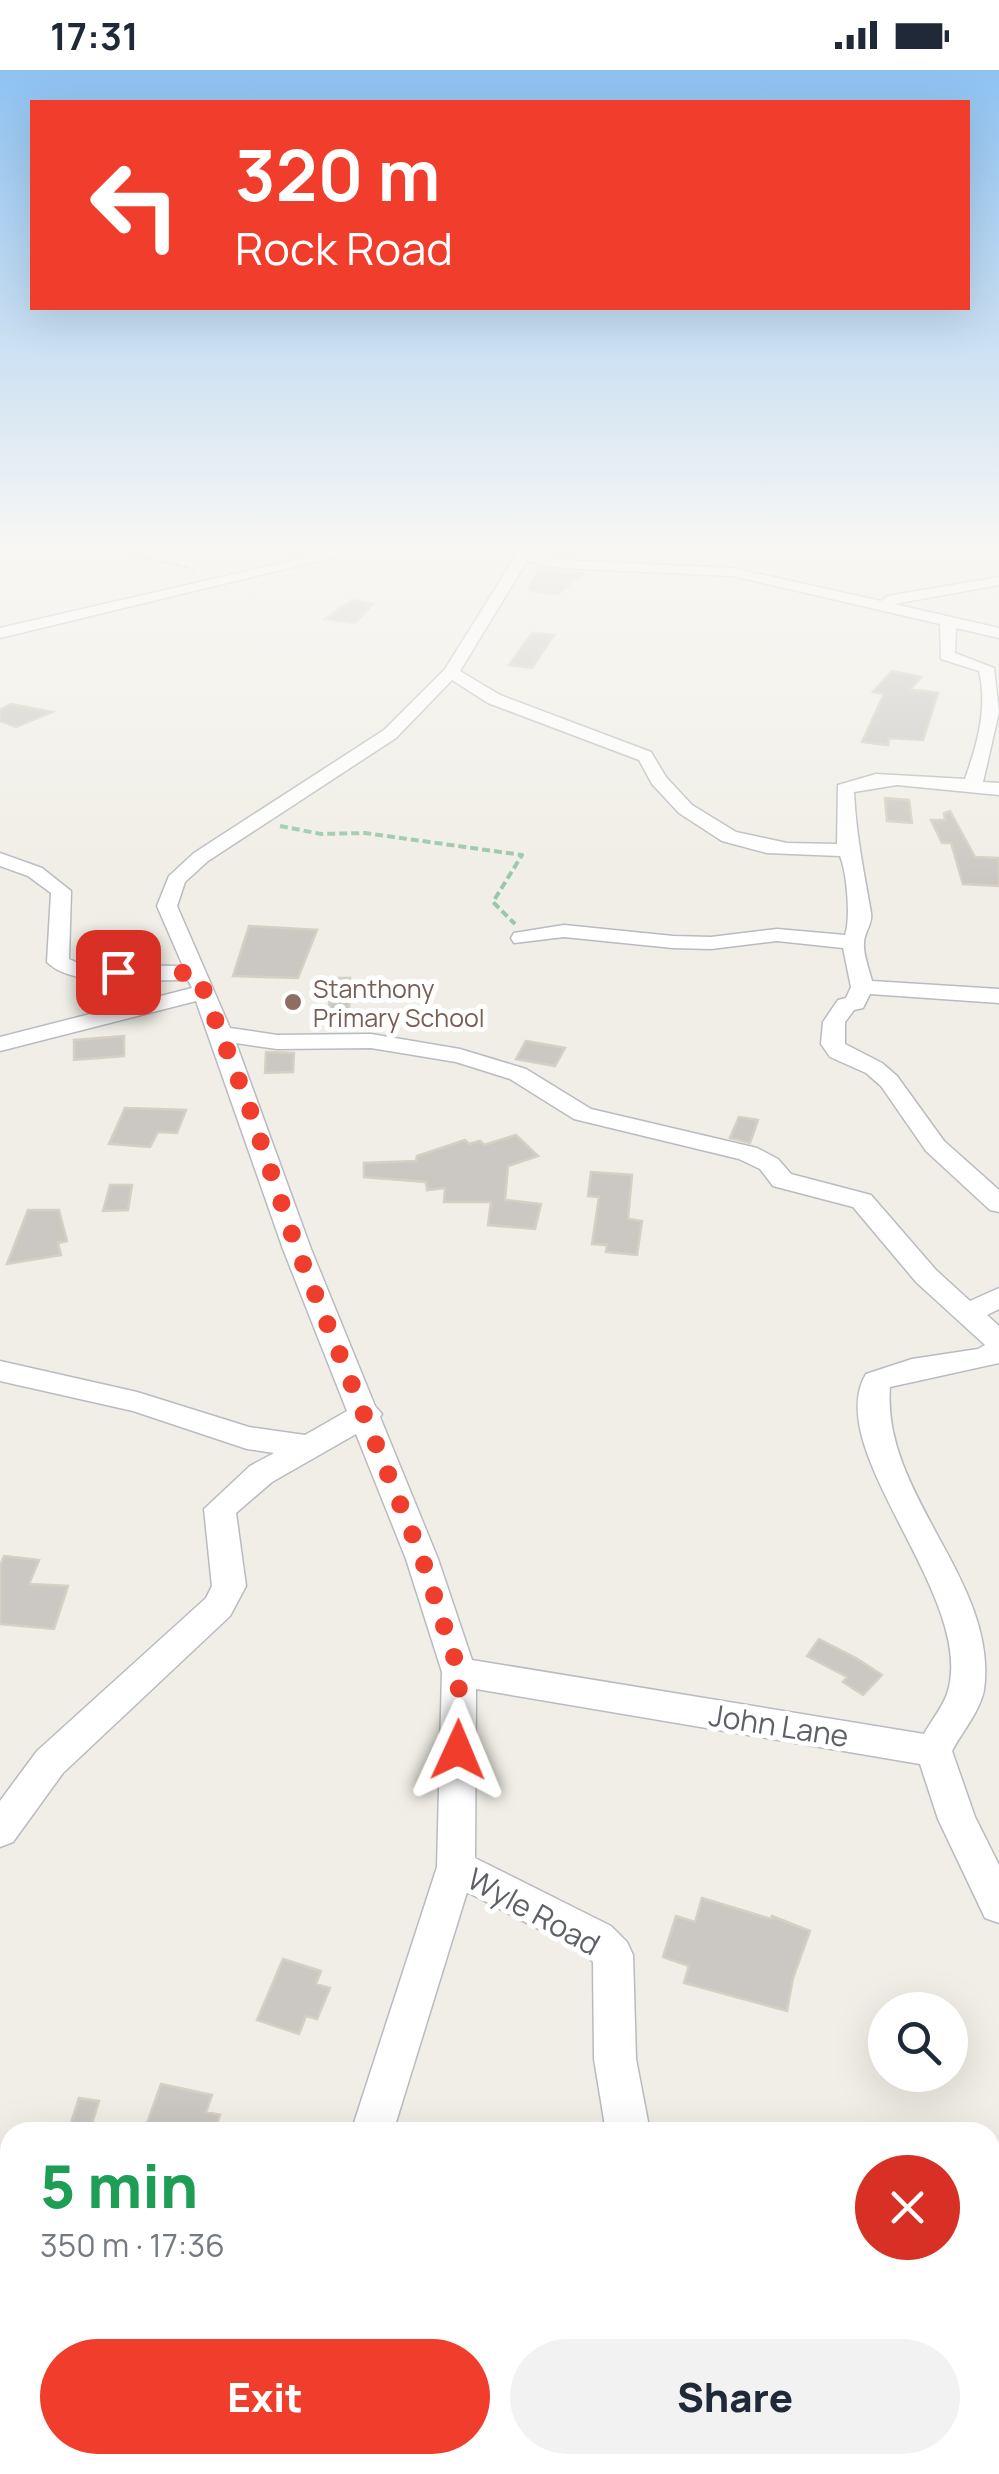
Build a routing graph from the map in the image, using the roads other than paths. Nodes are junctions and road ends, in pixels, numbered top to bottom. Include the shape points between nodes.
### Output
1 (461, 656) edge
2 (948, 656) edge
3 (451, 672) junction
4 (972, 786) junction
5 (999, 789) edge
6 (847, 850) junction
7 (0, 859) edge
8 (522, 938) road end
9 (853, 942) junction
10 (201, 982) junction
11 (862, 987) junction
12 (999, 996) edge
13 (220, 1034) junction
14 (0, 1044) edge
15 (999, 1204) edge
16 (999, 1297) edge
17 (966, 1315) junction
18 (999, 1346) edge
19 (0, 1370) edge
20 (367, 1414) junction
21 (311, 1447) junction
22 (459, 1672) junction
23 (934, 1750) junction
24 (0, 1830) edge
25 (456, 1868) junction
26 (999, 1905) edge
27 (375, 2122) edge
28 (626, 2122) edge

1 - 3 street
2 - 4 street via 986,668 992,679 990,733
3 - 6 street via 494,699 645,756 693,817 716,830 775,850
3 - 10 street via 390,734 176,880 168,895 170,916
4 - 5 street
4 - 6 street via 858,781 845,789
6 - 9 street via 862,917
7 - 10 street via 35,872 61,892 58,962 78,972
8 - 9 street via 564,930 673,942 778,935
9 - 11 street
10 - 13 street
10 - 14 street via 84,1027
11 - 12 street
11 - 15 street via 855,1003 836,1017 838,1052 890,1081 935,1146
13 - 17 street via 276,1042 371,1040 460,1056 518,1074 583,1114 748,1153 782,1180 862,1201
13 - 20 street via 297,1249
16 - 17 street
17 - 18 street
18 - 23 street via 986,1358 912,1369 876,1382 870,1398 886,1460 951,1596 967,1660 966,1693
19 - 21 street via 137,1402 247,1438
20 - 21 street
20 - 22 street
21 - 24 street via 261,1474 220,1509 229,1586 218,1607 50,1762
22 - 23 street, John Lane
22 - 25 street
23 - 26 street via 957,1818
25 - 27 street
25 - 28 street, Wyle Road via 597,1939 613,1955 615,2059

